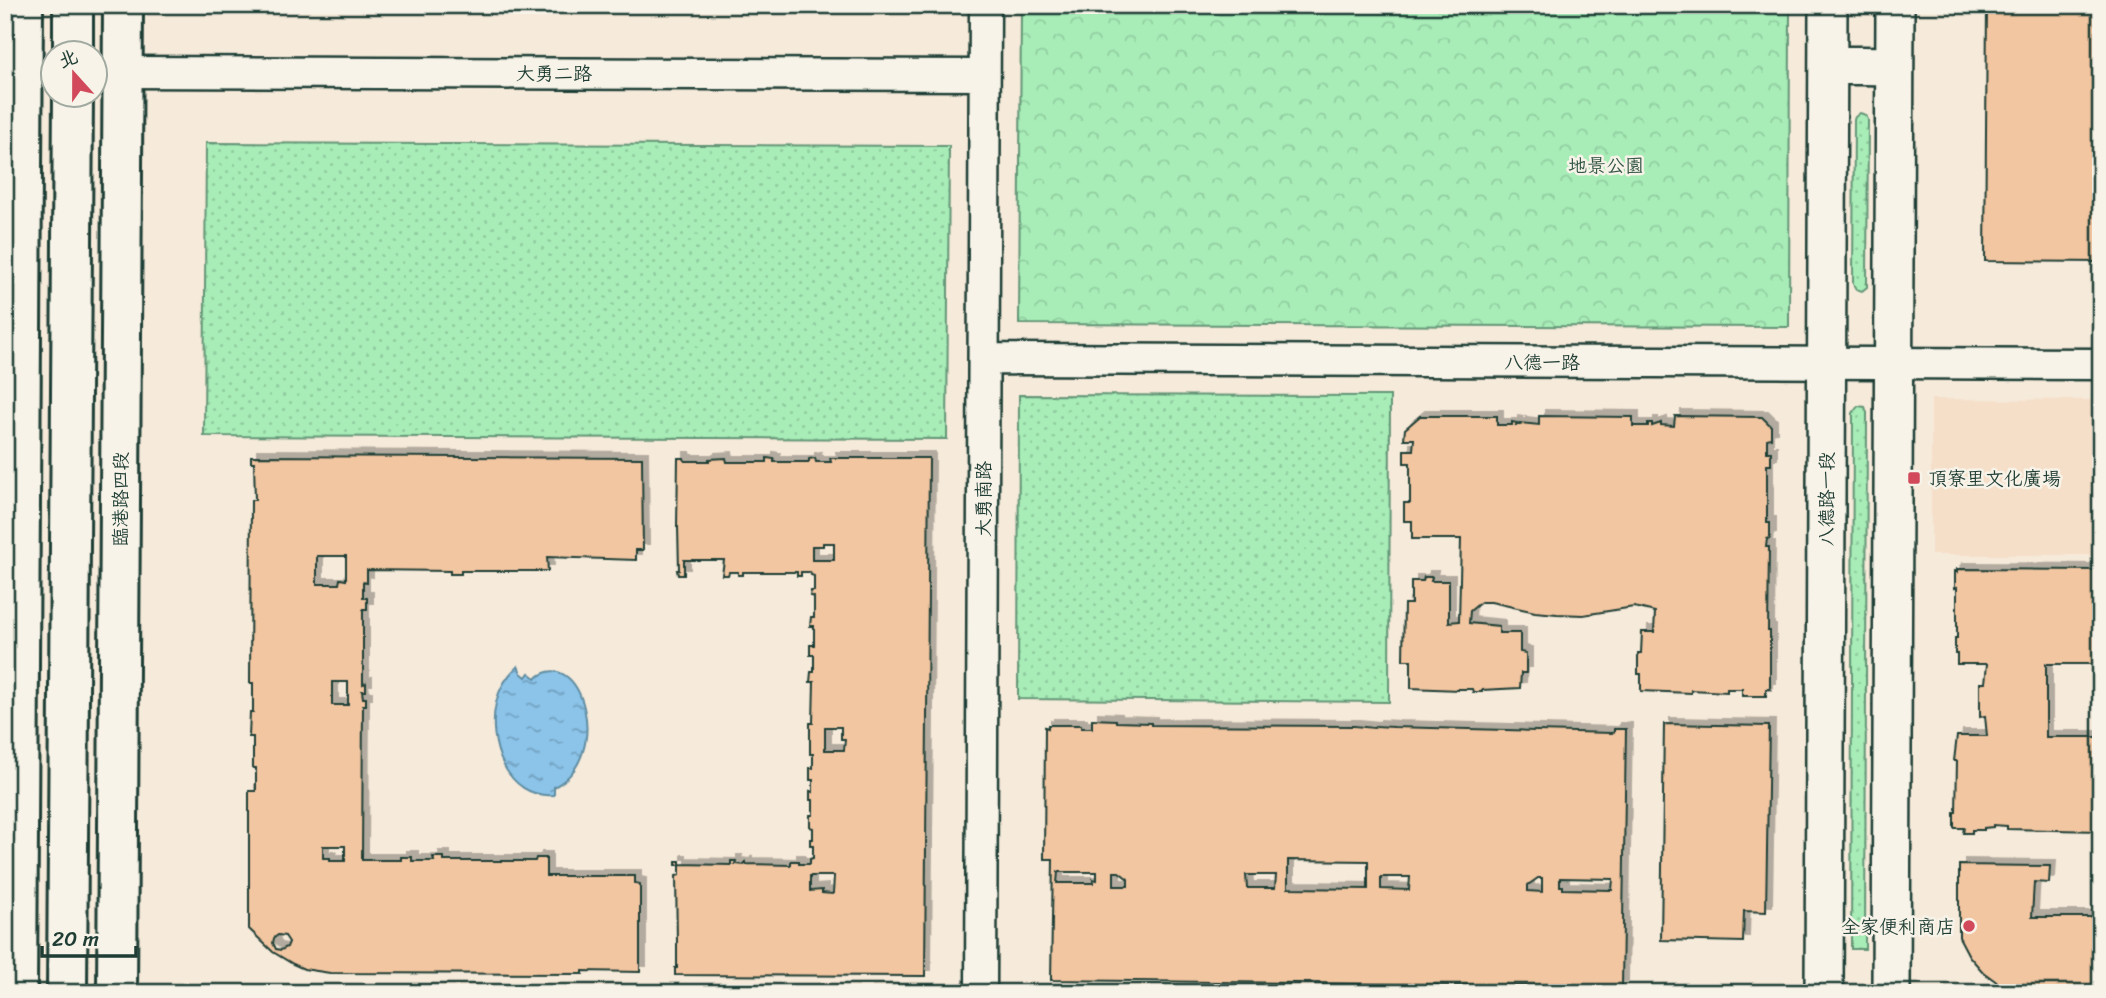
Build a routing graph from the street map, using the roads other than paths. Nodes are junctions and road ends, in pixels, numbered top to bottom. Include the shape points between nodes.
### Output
1 (23, 5) edge
2 (73, 5) edge
3 (123, 5) edge
4 (985, 5) edge
5 (1828, 5) edge
6 (1895, 5) edge
7 (73, 38) edge
8 (1828, 65) junction
9 (1894, 66) junction
10 (123, 72) junction
11 (985, 75) junction
12 (73, 108) edge
13 (984, 359) junction
14 (1827, 363) junction
15 (1893, 363) junction
16 (2101, 364) edge
17 (17, 993) edge
18 (67, 993) edge
19 (117, 993) edge
20 (981, 993) edge
21 (1824, 993) edge
22 (1891, 993) edge

1 - 17 main road
2 - 7 main road
3 - 10 main road, 臨港路四段
4 - 11 street, 大勇南路
5 - 8 street, 八德路一段
6 - 9 street
8 - 9 street
8 - 14 street, 八德路一段
9 - 15 street
10 - 11 street, 大勇二路
10 - 19 main road, 臨港路四段
11 - 13 street, 大勇南路
12 - 18 main road
13 - 14 street, 八德一路
13 - 20 street, 大勇南路
14 - 15 street, 八德一路
14 - 21 street, 八德路一段
15 - 16 street, 八德一路
15 - 22 street

